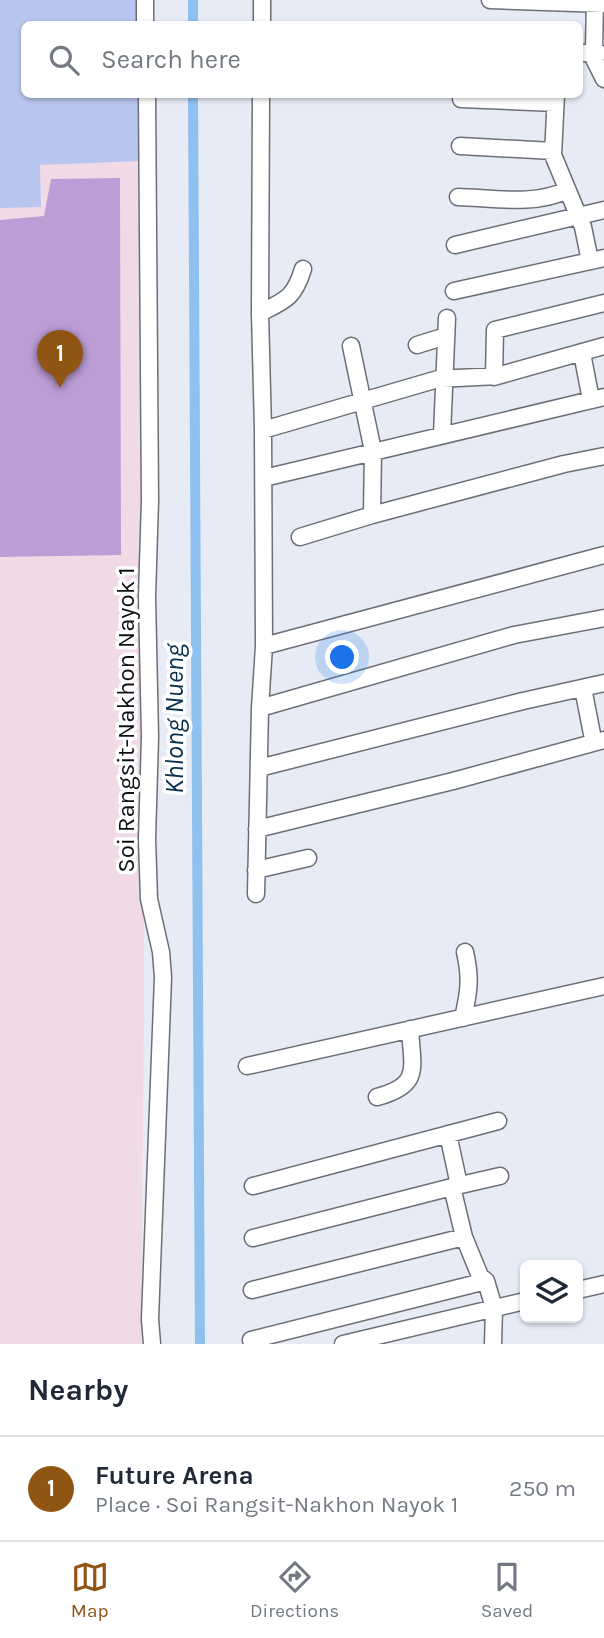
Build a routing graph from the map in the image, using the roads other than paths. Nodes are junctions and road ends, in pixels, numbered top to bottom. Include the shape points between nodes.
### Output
1 (145, 0) edge
2 (262, 0) edge
3 (490, 0) edge
4 (598, 3) edge
5 (145, 21) edge
6 (262, 21) edge
7 (592, 53) edge
8 (604, 79) edge
9 (147, 98) edge
10 (261, 98) edge
11 (461, 99) dead end
12 (556, 99) edge
13 (460, 146) dead end
14 (553, 151) junction
15 (568, 190) junction
16 (458, 197) dead end
17 (604, 210) edge
18 (579, 216) junction
19 (455, 245) dead end
20 (597, 259) edge
21 (303, 269) dead end
22 (454, 291) dead end
23 (604, 303) edge
24 (260, 313) junction
25 (447, 318) dead end
26 (446, 336) junction
27 (416, 345) dead end
28 (351, 346) dead end
29 (604, 346) edge
30 (582, 353) junction
31 (494, 377) junction
32 (446, 378) junction
33 (598, 398) edge
34 (363, 400) junction
35 (263, 430) junction
36 (442, 435) junction
37 (373, 451) junction
38 (604, 456) edge
39 (264, 478) junction
40 (372, 515) junction
41 (300, 537) dead end
42 (604, 555) edge
43 (604, 618) edge
44 (264, 646) junction
45 (604, 683) edge
46 (583, 688) junction
47 (260, 708) junction
48 (598, 737) edge
49 (259, 768) junction
50 (257, 829) junction
51 (308, 859) dead end
52 (256, 870) junction
53 (256, 894) dead end
54 (465, 952) dead end
55 (604, 986) edge
56 (463, 1018) junction
57 (410, 1029) junction
58 (247, 1066) dead end
59 (377, 1097) dead end
60 (498, 1121) dead end
61 (448, 1134) junction
62 (500, 1176) dead end
63 (253, 1185) dead end
64 (456, 1186) junction
65 (464, 1237) junction
66 (253, 1238) dead end
67 (481, 1280) junction
68 (604, 1284) edge
69 (583, 1289) edge
70 (252, 1290) dead end
71 (520, 1302) edge
72 (491, 1309) junction
73 (251, 1340) dead end
74 (152, 1344) edge
75 (343, 1344) edge
76 (486, 1344) edge
77 (493, 1344) edge

1 - 5 street
2 - 6 street
3 - 4 street
4 - 7 street
7 - 8 street
9 - 74 street, Soi Rangsit-Nakhon Nayok 1 via 147,839 149,899 163,976
10 - 24 street
11 - 12 street
12 - 14 street
13 - 14 street
14 - 15 street
15 - 16 street via 540,199
15 - 18 street
17 - 18 street
18 - 19 street
18 - 20 street
20 - 22 street
21 - 24 street via 290,297
23 - 31 street via 495,330
24 - 35 street
25 - 26 street
26 - 27 street
26 - 32 street
28 - 34 street
29 - 30 street
30 - 31 street
30 - 33 street
31 - 32 street
32 - 34 street
32 - 36 street
33 - 36 street
34 - 35 street
34 - 37 street
35 - 39 street
36 - 37 street
37 - 39 street
37 - 40 street
38 - 40 street
39 - 44 street
40 - 41 street
42 - 44 street
43 - 47 street via 514,635
44 - 47 street
45 - 46 street
46 - 48 street
46 - 49 street
47 - 49 street
48 - 50 street via 453,780
49 - 50 street
50 - 52 street
51 - 52 street
52 - 53 street
54 - 56 street via 470,987
55 - 56 street
56 - 57 street
57 - 58 street
57 - 59 street via 409,1081 394,1093
60 - 61 street
61 - 63 street
61 - 64 street
62 - 64 street
64 - 65 street
64 - 66 street
65 - 67 street
65 - 70 street
67 - 72 street
67 - 73 street
68 - 69 street
71 - 72 street
72 - 75 street
72 - 76 street
72 - 77 street

